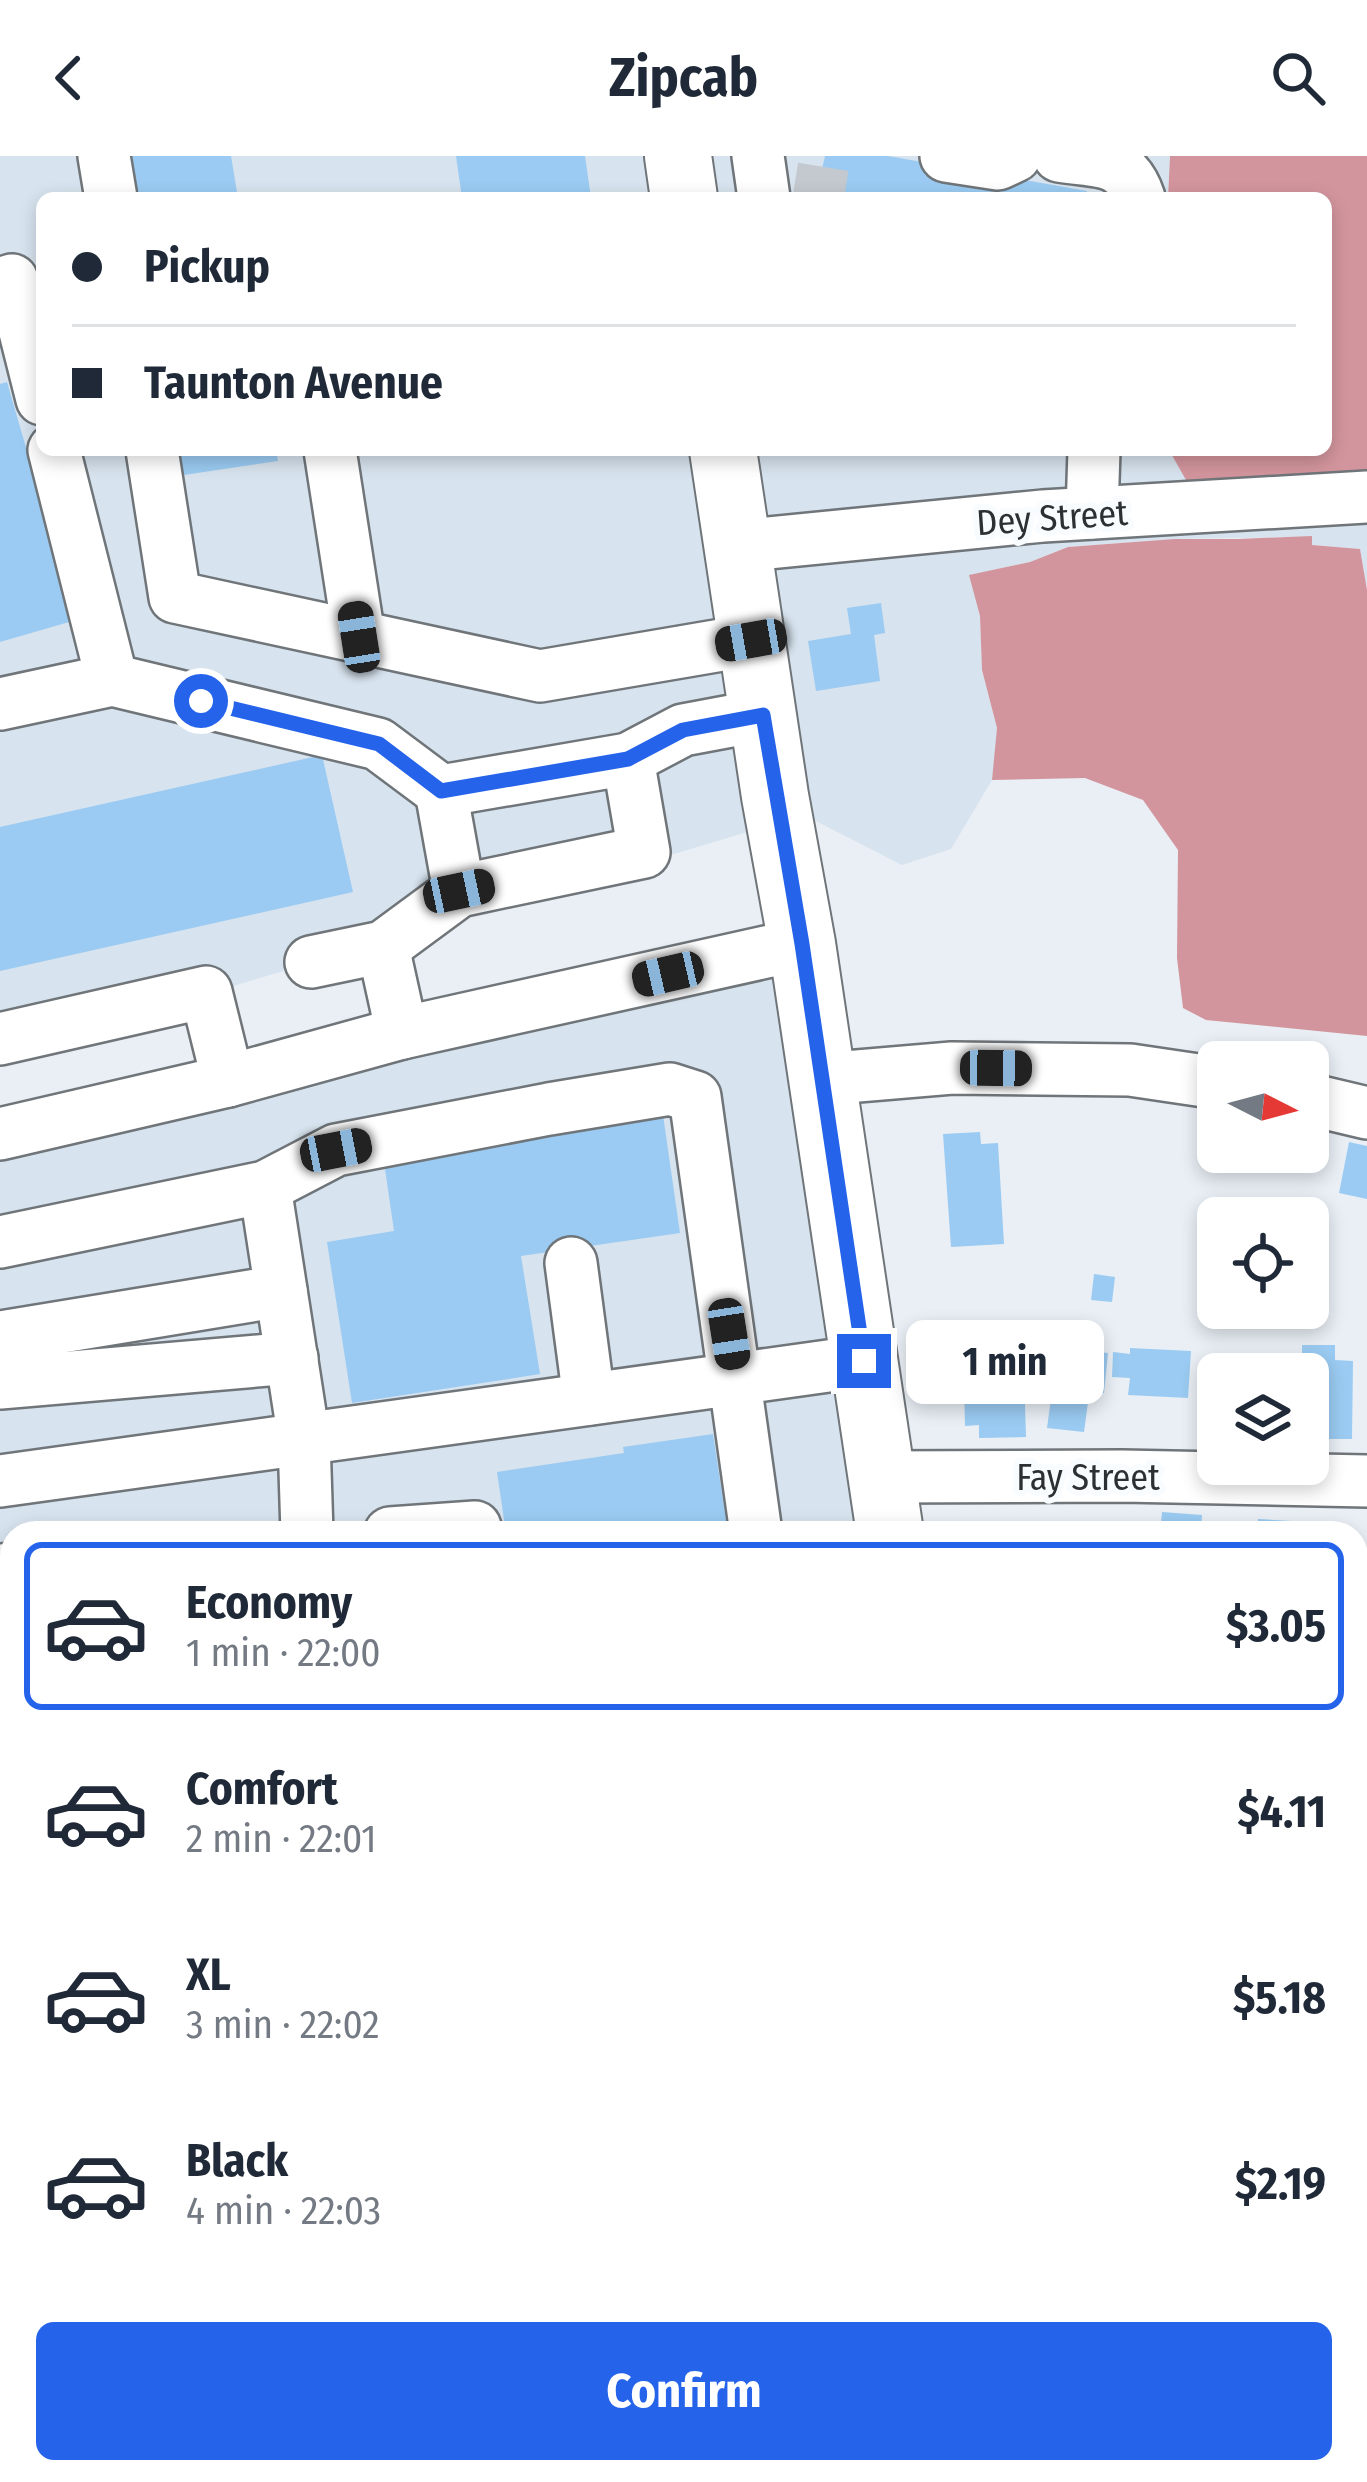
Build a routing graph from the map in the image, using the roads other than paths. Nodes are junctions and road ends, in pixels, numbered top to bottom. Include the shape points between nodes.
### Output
1 (104, 156) edge
2 (678, 156) edge
3 (946, 156) edge
4 (1015, 156) edge
5 (1059, 156) edge
6 (110, 192) edge
7 (683, 192) edge
8 (1137, 192) edge
9 (0, 284) edge
10 (36, 374) edge
11 (56, 456) edge
12 (153, 456) edge
13 (331, 456) edge
14 (724, 456) edge
15 (1094, 456) edge
16 (1367, 497) edge
17 (1092, 514) junction
18 (737, 546) junction
19 (359, 637) junction
20 (751, 640) junction
21 (112, 680) junction
22 (0, 704) edge
23 (763, 715) junction
24 (628, 759) junction
25 (441, 791) junction
26 (459, 891) junction
27 (802, 944) junction
28 (383, 947) junction
29 (311, 962) dead end
30 (402, 1033) junction
31 (0, 1039) edge
32 (822, 1079) junction
33 (1197, 1079) edge
34 (228, 1081) junction
35 (1329, 1104) edge
36 (1367, 1113) edge
37 (2, 1122) edge
38 (265, 1187) junction
39 (0, 1242) edge
40 (571, 1263) dead end
41 (281, 1291) junction
42 (0, 1337) edge
43 (292, 1358) junction
44 (864, 1361) junction
45 (736, 1379) junction
46 (0, 1383) edge
47 (589, 1399) junction
48 (304, 1439) junction
49 (0, 1481) edge
50 (1367, 1481) edge
51 (886, 1505) edge
52 (307, 1521) edge
53 (754, 1521) edge

1 - 6 street
2 - 7 highway
3 - 4 street via 998,164
5 - 8 street via 1118,165
9 - 10 street via 13,280
11 - 21 street
12 - 19 street via 175,597
13 - 19 street
14 - 18 highway
15 - 17 street
16 - 17 street, Dey Street
17 - 18 street, Dey Street
18 - 20 highway
19 - 20 street via 540,676
20 - 23 highway
21 - 22 street
21 - 25 street via 379,744
23 - 24 street via 683,730
23 - 27 highway
24 - 25 street
24 - 26 street via 644,852
25 - 26 street
26 - 28 street
27 - 30 street
27 - 32 highway
28 - 29 street
28 - 30 street
30 - 34 street
31 - 34 street via 206,992
32 - 33 street via 952,1067
32 - 44 highway
34 - 37 street
35 - 36 street
38 - 39 street
38 - 41 street
38 - 45 street via 336,1150 670,1089 695,1097
40 - 47 street
41 - 42 street
41 - 43 street
43 - 46 street
43 - 48 street
44 - 45 street
44 - 51 highway
45 - 47 street
45 - 53 street
47 - 48 street
48 - 49 street
48 - 52 street
50 - 51 street, Fay Street via 1122,1476

